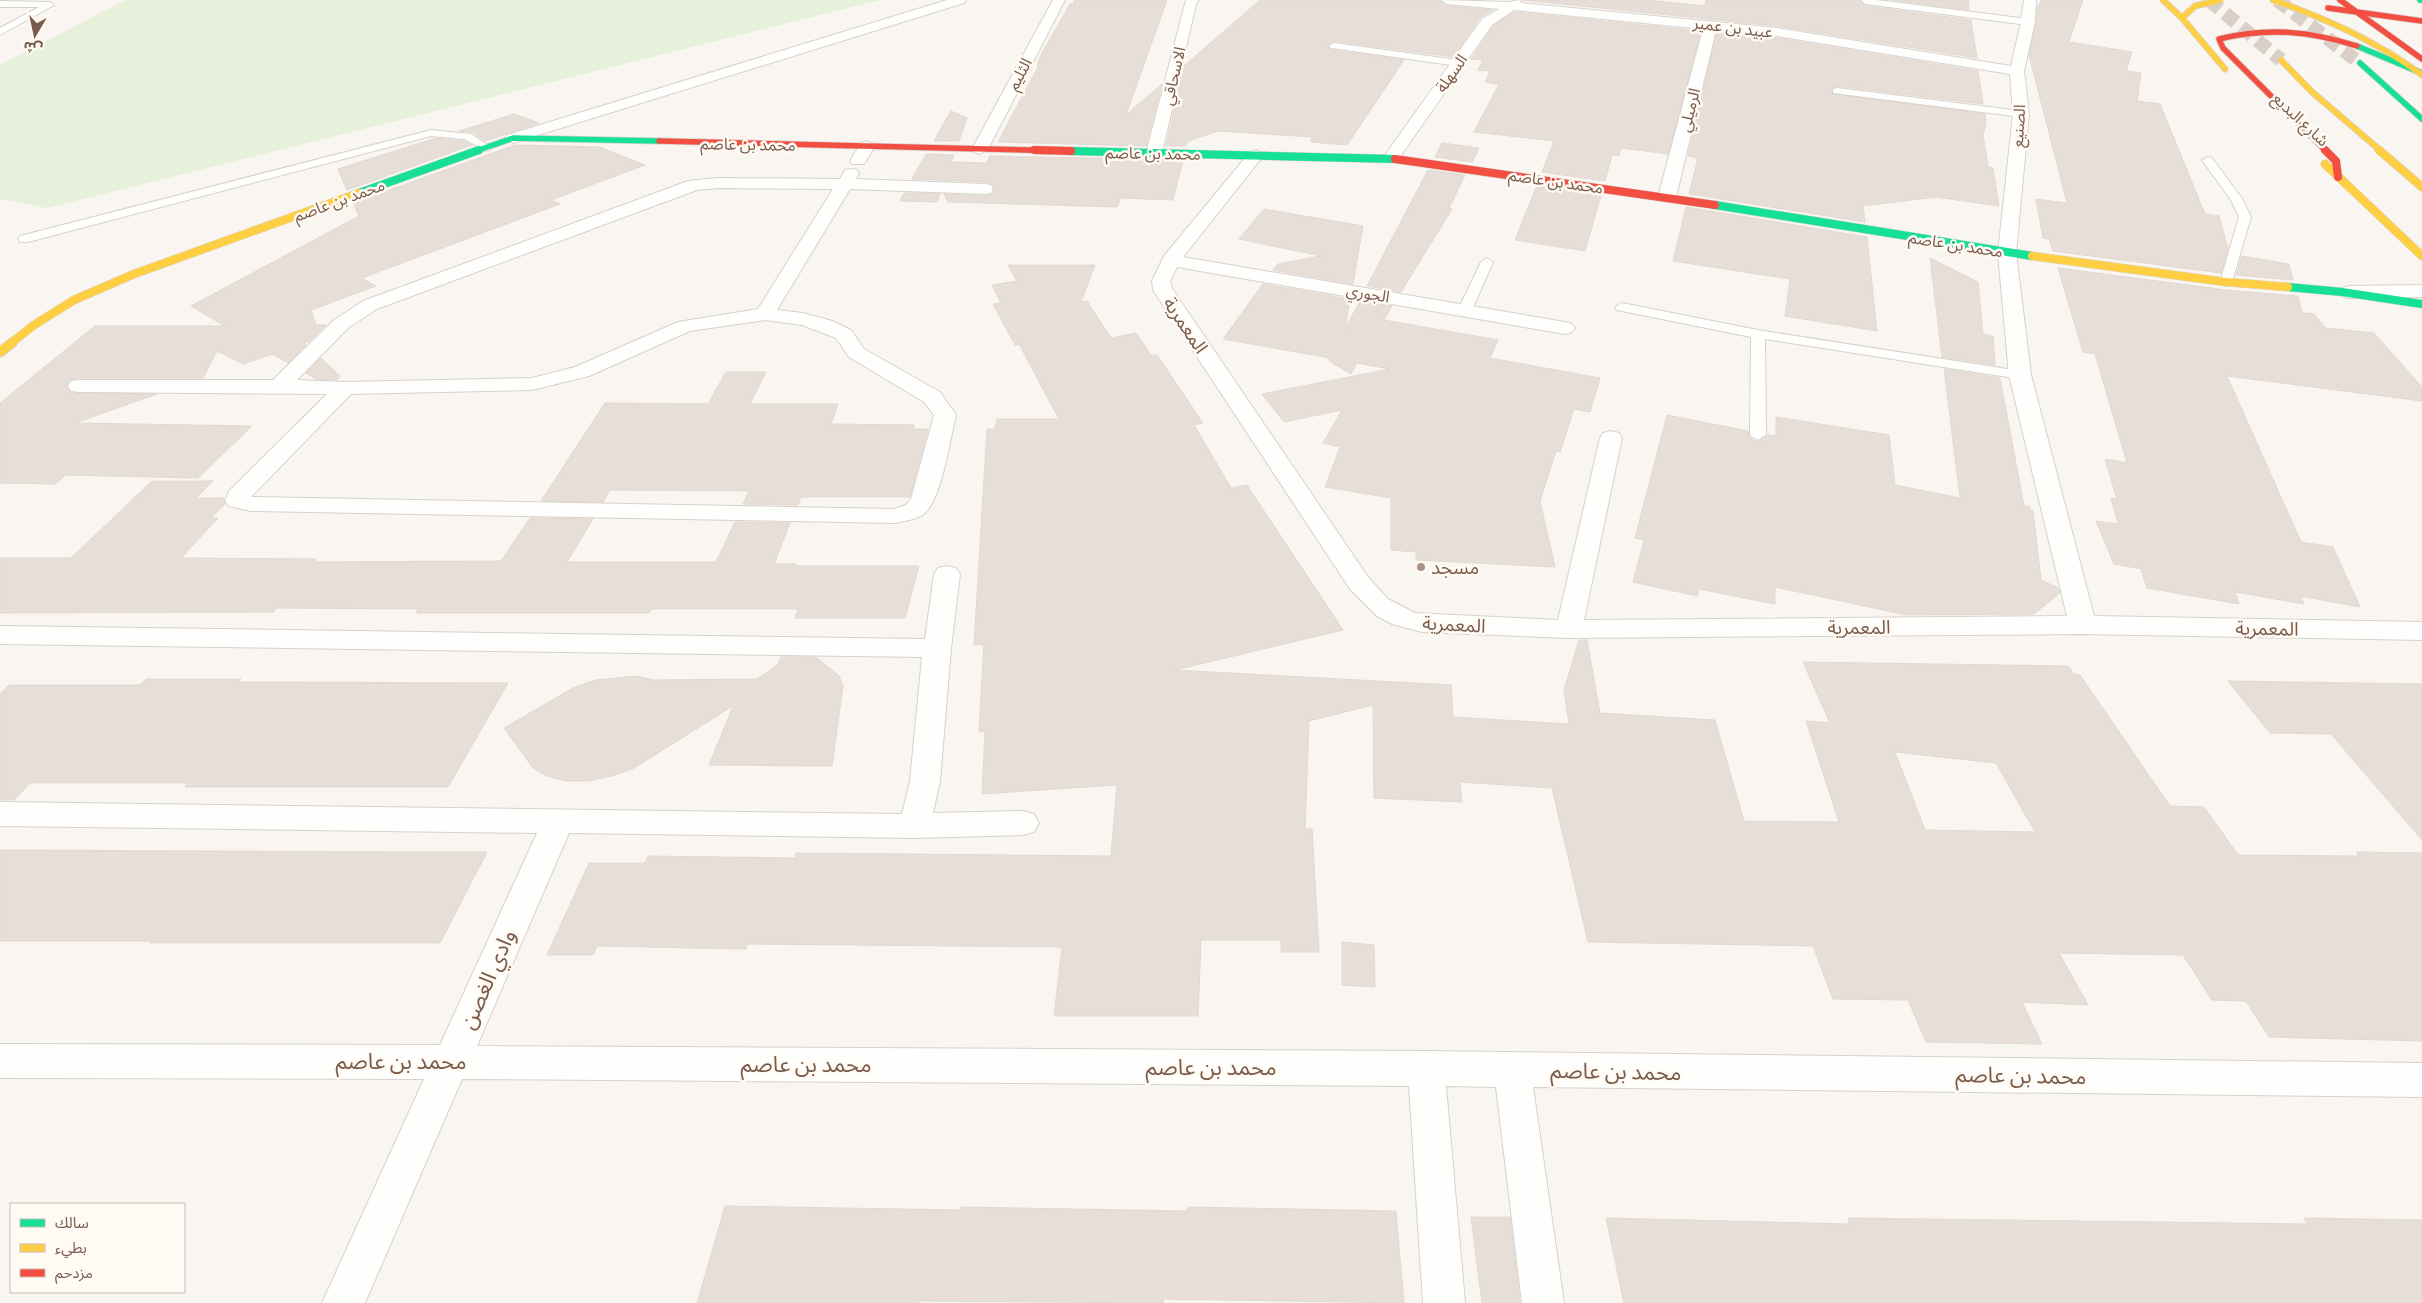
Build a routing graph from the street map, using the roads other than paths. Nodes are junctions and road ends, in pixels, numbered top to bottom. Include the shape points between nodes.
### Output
1 (960, 0) edge
2 (1059, 0) edge
3 (1193, 0) edge
4 (1447, 0) edge
5 (1522, 0) edge
6 (2030, 0) edge
7 (2220, 0) edge
8 (2273, 0) edge
9 (2297, 0) edge
10 (2303, 0) edge
11 (1865, 1) edge
12 (2315, 1) edge
13 (2341, 1) edge
14 (2158, 3) edge
15 (0, 4) edge
16 (2420, 4) edge
17 (1674, 6) dead end
18 (1508, 7) junction
19 (2359, 12) junction
20 (2182, 18) junction
21 (1667, 20) junction
22 (2422, 21) edge
23 (2028, 22) junction
24 (1710, 24) junction
25 (0, 32) edge
26 (2194, 33) junction
27 (1334, 46) dead end
28 (2421, 55) edge
29 (2281, 60) tunnel mouth
30 (2360, 63) tunnel mouth
31 (1458, 64) junction
32 (2018, 71) junction
33 (2420, 74) edge
34 (2232, 75) dead end
35 (1837, 91) dead end
36 (2021, 114) junction
37 (2274, 116) dead end
38 (2422, 119) edge
39 (514, 138) junction
40 (867, 146) junction
41 (487, 148) junction
42 (980, 149) junction
43 (1154, 153) junction
44 (1256, 155) junction
45 (1391, 158) junction
46 (2208, 160) dead end
47 (851, 173) junction
48 (2338, 177) junction
49 (2422, 187) edge
50 (985, 190) dead end
51 (1667, 197) junction
52 (24, 239) dead end
53 (2007, 253) junction
54 (2422, 256) edge
55 (1171, 260) junction
56 (1487, 262) dead end
57 (2226, 282) junction
58 (2422, 291) edge
59 (2342, 292) junction
60 (2422, 304) edge
61 (1622, 307) dead end
62 (1465, 310) junction
63 (765, 314) junction
64 (1565, 328) dead end
65 (1758, 334) junction
66 (0, 352) edge
67 (2020, 375) junction
68 (79, 386) dead end
69 (279, 386) junction
70 (345, 388) junction
71 (1758, 435) dead end
72 (1611, 438) dead end
73 (947, 574) dead end
74 (2083, 625) junction
75 (1568, 629) junction
76 (2422, 630) edge
77 (0, 635) edge
78 (937, 648) junction
79 (0, 814) edge
80 (559, 820) junction
81 (1023, 823) dead end
82 (915, 826) junction
83 (0, 1061) edge
84 (451, 1061) junction
85 (1426, 1068) junction
86 (1512, 1069) junction
87 (2422, 1080) edge
88 (343, 1303) edge
89 (1444, 1303) edge
90 (1543, 1303) edge

1 - 39 street
2 - 42 street, الثليم
3 - 43 street, الاسحاقي
4 - 18 street, عبيد بن عمير
5 - 18 street, السهلة
6 - 23 street, الصنيع
7 - 20 main road via 2195,6
8 - 19 main road
8 - 33 main road via 2361,33 2393,52
9 - 19 main road
10 - 12 main road
11 - 23 lane
12 - 13 main road
13 - 16 main road
13 - 19 main road
14 - 20 main road
14 - 26 main road
15 - 25 lane via 50,5
17 - 21 street
18 - 21 street, عبيد بن عمير
18 - 31 street, السهلة via 1487,22
19 - 22 main road
19 - 28 main road
20 - 26 main road
21 - 24 street, عبيد بن عمير
23 - 32 street, الصنيع
24 - 32 street, عبيد بن عمير
24 - 51 street, الرميلي
26 - 34 main road
27 - 31 lane
29 - 49 main road, شارع البديع
30 - 38 main road
31 - 45 street, السهلة
32 - 36 street, الصنيع
33 - 48 main road via 2375,52 2311,35 2262,31 2231,34 2219,39 2223,48 2336,161
35 - 36 lane
36 - 53 street, الصنيع
37 - 48 main road, شارع البديع
39 - 40 main road, محمد بن عاصم
39 - 41 main road, محمد بن عاصم
40 - 42 main road, محمد بن عاصم
40 - 47 street
41 - 52 lane via 467,136 431,133
41 - 66 main road, محمد بن عاصم via 134,274 74,300 34,325
42 - 43 main road, محمد بن عاصم
43 - 44 main road, محمد بن عاصم
44 - 45 main road, محمد بن عاصم
44 - 55 street, المعمرية
45 - 51 main road, محمد بن عاصم
46 - 57 lane via 2246,217
47 - 50 street
47 - 63 street
47 - 69 street via 694,185 370,305 341,324
48 - 54 main road, شارع البديع
51 - 53 main road, محمد بن عاصم
53 - 57 main road, محمد بن عاصم
53 - 67 street
55 - 62 street, الجوري
55 - 75 street, المعمرية via 1161,282 1162,290 1372,599 1384,610 1422,624
56 - 62 lane
57 - 59 main road, محمد بن عاصم
58 - 59 street, محمد بن عاصم
59 - 60 main road, محمد بن عاصم
61 - 65 lane
62 - 64 street, الجوري
63 - 70 street via 686,326 582,372 532,384
63 - 70 street via 803,319 844,334 856,353 932,397 942,409 945,415 923,500 915,510 896,516 251,504 237,501 241,491
65 - 67 lane
65 - 71 lane
67 - 74 street
68 - 69 street
69 - 70 street
72 - 75 street
73 - 78 street
74 - 75 street, المعمرية
74 - 76 street, المعمرية
77 - 78 street
78 - 82 street via 925,780
79 - 80 street
80 - 82 street
80 - 84 street, وادي الغصن
81 - 82 street
83 - 84 street, محمد بن عاصم
84 - 85 street, محمد بن عاصم
84 - 88 street, وادي الغصن
85 - 86 street, محمد بن عاصم
85 - 89 street
86 - 87 street, محمد بن عاصم
86 - 90 street

